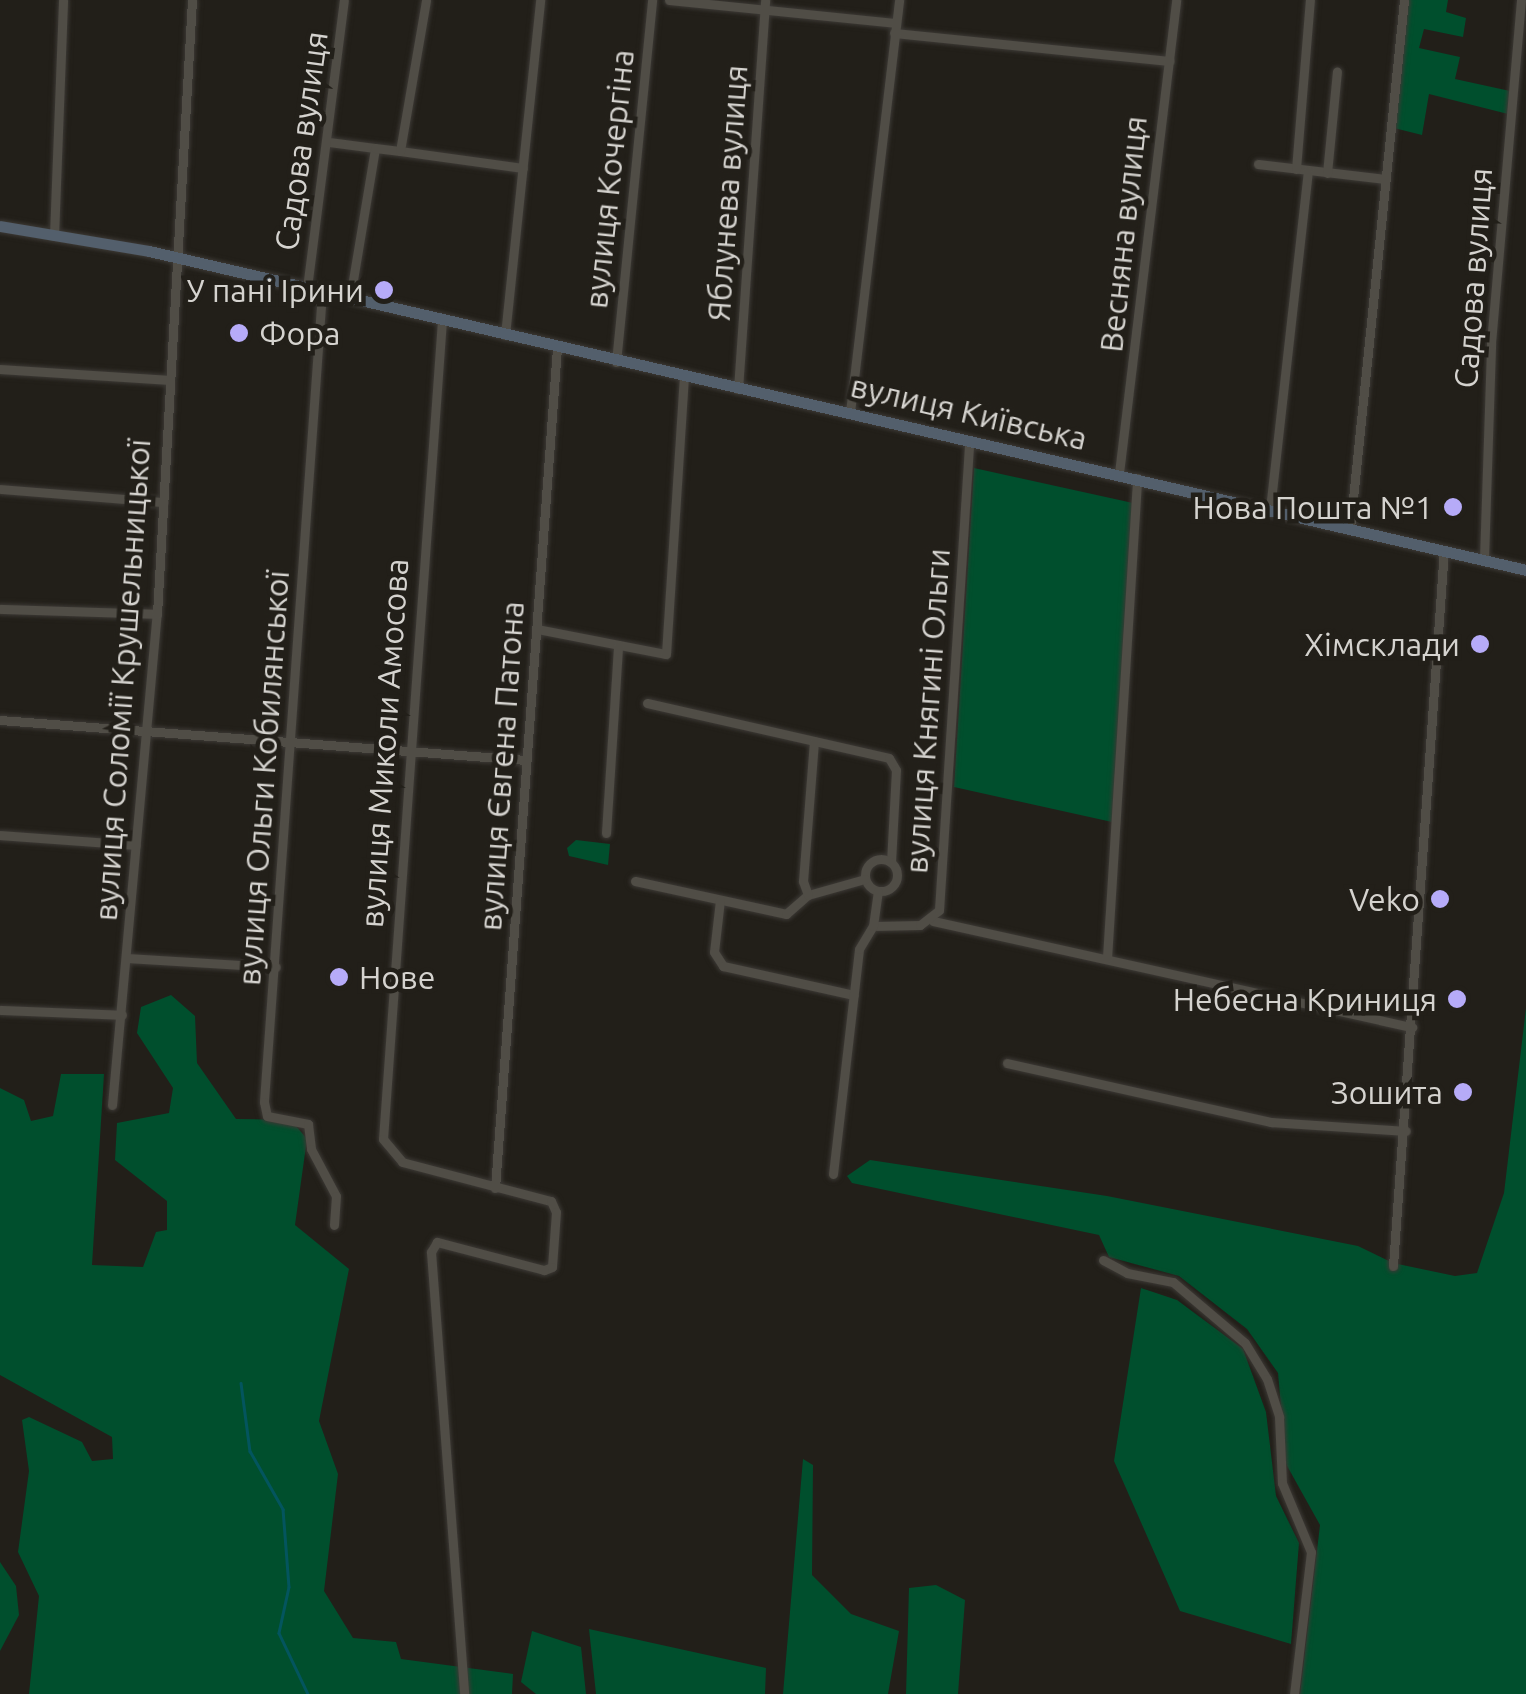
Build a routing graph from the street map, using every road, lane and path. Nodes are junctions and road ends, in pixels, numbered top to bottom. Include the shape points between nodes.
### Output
1 (63, 0) edge
2 (192, 0) edge
3 (344, 0) edge
4 (426, 0) edge
5 (540, 0) edge
6 (651, 0) edge
7 (669, 0) edge
8 (899, 0) edge
9 (1176, 0) edge
10 (1310, 0) edge
11 (1404, 0) edge
12 (1521, 0) edge
13 (764, 5) edge
14 (895, 28) junction
15 (1170, 61) junction
16 (1337, 72) dead end
17 (1512, 112) junction
18 (1526, 114) edge
19 (329, 142) junction
20 (375, 148) junction
21 (400, 151) junction
22 (1258, 164) dead end
23 (524, 168) junction
24 (1296, 169) junction
25 (1308, 170) junction
26 (1327, 172) junction
27 (1385, 180) junction
28 (0, 226) edge
29 (54, 236) junction
30 (178, 258) junction
31 (306, 288) junction
32 (322, 292) junction
33 (350, 298) junction
34 (442, 320) junction
35 (505, 335) junction
36 (557, 348) junction
37 (616, 362) junction
38 (0, 369) edge
39 (684, 377) junction
40 (170, 380) junction
41 (738, 389) junction
42 (850, 412) junction
43 (969, 442) junction
44 (1119, 474) junction
45 (1138, 478) junction
46 (0, 489) edge
47 (163, 502) junction
48 (1270, 509) junction
49 (1350, 528) junction
50 (1444, 550) junction
51 (1484, 559) junction
52 (1526, 570) edge
53 (0, 609) edge
54 (157, 614) junction
55 (536, 630) junction
56 (618, 645) junction
57 (646, 703) dead end
58 (0, 720) edge
59 (148, 732) junction
60 (814, 741) junction
61 (290, 742) junction
62 (409, 750) junction
63 (526, 760) junction
64 (606, 834) dead end
65 (0, 835) edge
66 (136, 845) junction
67 (891, 862) junction
68 (865, 879) junction
69 (636, 881) dead end
70 (878, 891) junction
71 (808, 895) junction
72 (720, 900) junction
73 (933, 921) junction
74 (873, 926) junction
75 (127, 958) junction
76 (1107, 958) junction
77 (276, 967) junction
78 (854, 996) junction
79 (0, 1010) edge
80 (122, 1014) junction
81 (1412, 1028) junction
82 (1006, 1063) dead end
83 (112, 1105) dead end
84 (1406, 1131) junction
85 (833, 1174) dead end
86 (495, 1188) junction
87 (334, 1225) dead end
88 (1103, 1260) dead end
89 (1392, 1266) dead end
90 (464, 1694) edge
91 (1294, 1694) edge

1 - 29 street
2 - 30 street, вулиця Соломії Крушельницької
3 - 19 street, Садова вулиця
4 - 21 street
5 - 23 street
6 - 37 street, вулиця Кочергіна
7 - 13 street
8 - 14 street
9 - 15 street, Весняна вулиця
10 - 24 street
11 - 27 street
12 - 17 street, Садова вулиця
13 - 14 street
13 - 41 street, Яблунева вулиця
14 - 15 street
14 - 42 street
15 - 44 street, Весняна вулиця
16 - 26 street
17 - 18 street
17 - 51 street, Садова вулиця via 1491,343
19 - 20 street
19 - 31 street, Садова вулиця
20 - 21 street
20 - 33 street
21 - 23 street
22 - 24 street
23 - 35 street
24 - 25 street
25 - 26 street
25 - 48 street
26 - 27 street
27 - 49 street
28 - 29 street, вулиця Київська
29 - 30 street, вулиця Київська
30 - 31 street, вулиця Київська
30 - 40 street, вулиця Соломії Крушельницької
31 - 32 street, вулиця Київська
32 - 33 street, вулиця Київська
32 - 61 street, вулиця Ольги Кобилянської
33 - 34 street, вулиця Київська
34 - 35 street, вулиця Київська
34 - 62 street, вулиця Миколи Амосова
35 - 36 street, вулиця Київська
36 - 37 street, вулиця Київська
36 - 55 street, вулиця Євгена Патона
37 - 39 street, вулиця Київська
38 - 40 street
39 - 41 street, вулиця Київська
39 - 56 street via 666,654
40 - 47 street, вулиця Соломії Крушельницької
41 - 42 street, вулиця Київська
42 - 43 street, вулиця Київська
43 - 44 street, вулиця Київська
43 - 73 street, вулиця Княгині Ольги via 940,910
44 - 45 street, вулиця Київська
45 - 48 street, вулиця Київська
45 - 76 street
46 - 47 street
47 - 54 street, вулиця Соломії Крушельницької
48 - 49 street, вулиця Київська
49 - 50 street, вулиця Київська
50 - 51 street, вулиця Київська
50 - 81 street
51 - 52 street, вулиця Київська
53 - 54 street
54 - 59 street, вулиця Соломії Крушельницької
55 - 56 street
55 - 63 street, вулиця Євгена Патона
56 - 64 street
57 - 60 street
58 - 59 street
59 - 61 street
59 - 66 street, вулиця Соломії Крушельницької
60 - 67 street via 894,763
60 - 71 street
61 - 62 street
61 - 77 street, вулиця Ольги Кобилянської
62 - 63 street
62 - 86 street, вулиця Миколи Амосова via 381,1120 390,1154 402,1162
63 - 86 street, вулиця Євгена Патона
65 - 66 street
66 - 75 street, вулиця Соломії Крушельницької
67 - 68 street via 871,862
67 - 70 street via 896,880
68 - 70 street
68 - 71 street
69 - 72 street
70 - 74 street
71 - 72 street via 786,914
72 - 78 street via 714,952 722,966
73 - 74 street, вулиця Княгині Ольги
73 - 76 street
74 - 78 street via 859,949
75 - 77 street
75 - 80 street, вулиця Соломії Крушельницької
76 - 81 street
77 - 87 street, вулиця Ольги Кобилянської via 267,1116 308,1124 311,1149 336,1196
78 - 85 street
79 - 80 street
80 - 83 street, вулиця Соломії Крушельницької
81 - 84 street
82 - 84 street via 1271,1122
84 - 89 street
86 - 90 street via 551,1201 554,1247 552,1267 544,1270 437,1242 430,1252
88 - 91 street via 1126,1273 1173,1282 1245,1343 1267,1379 1280,1416 1282,1483 1311,1552

